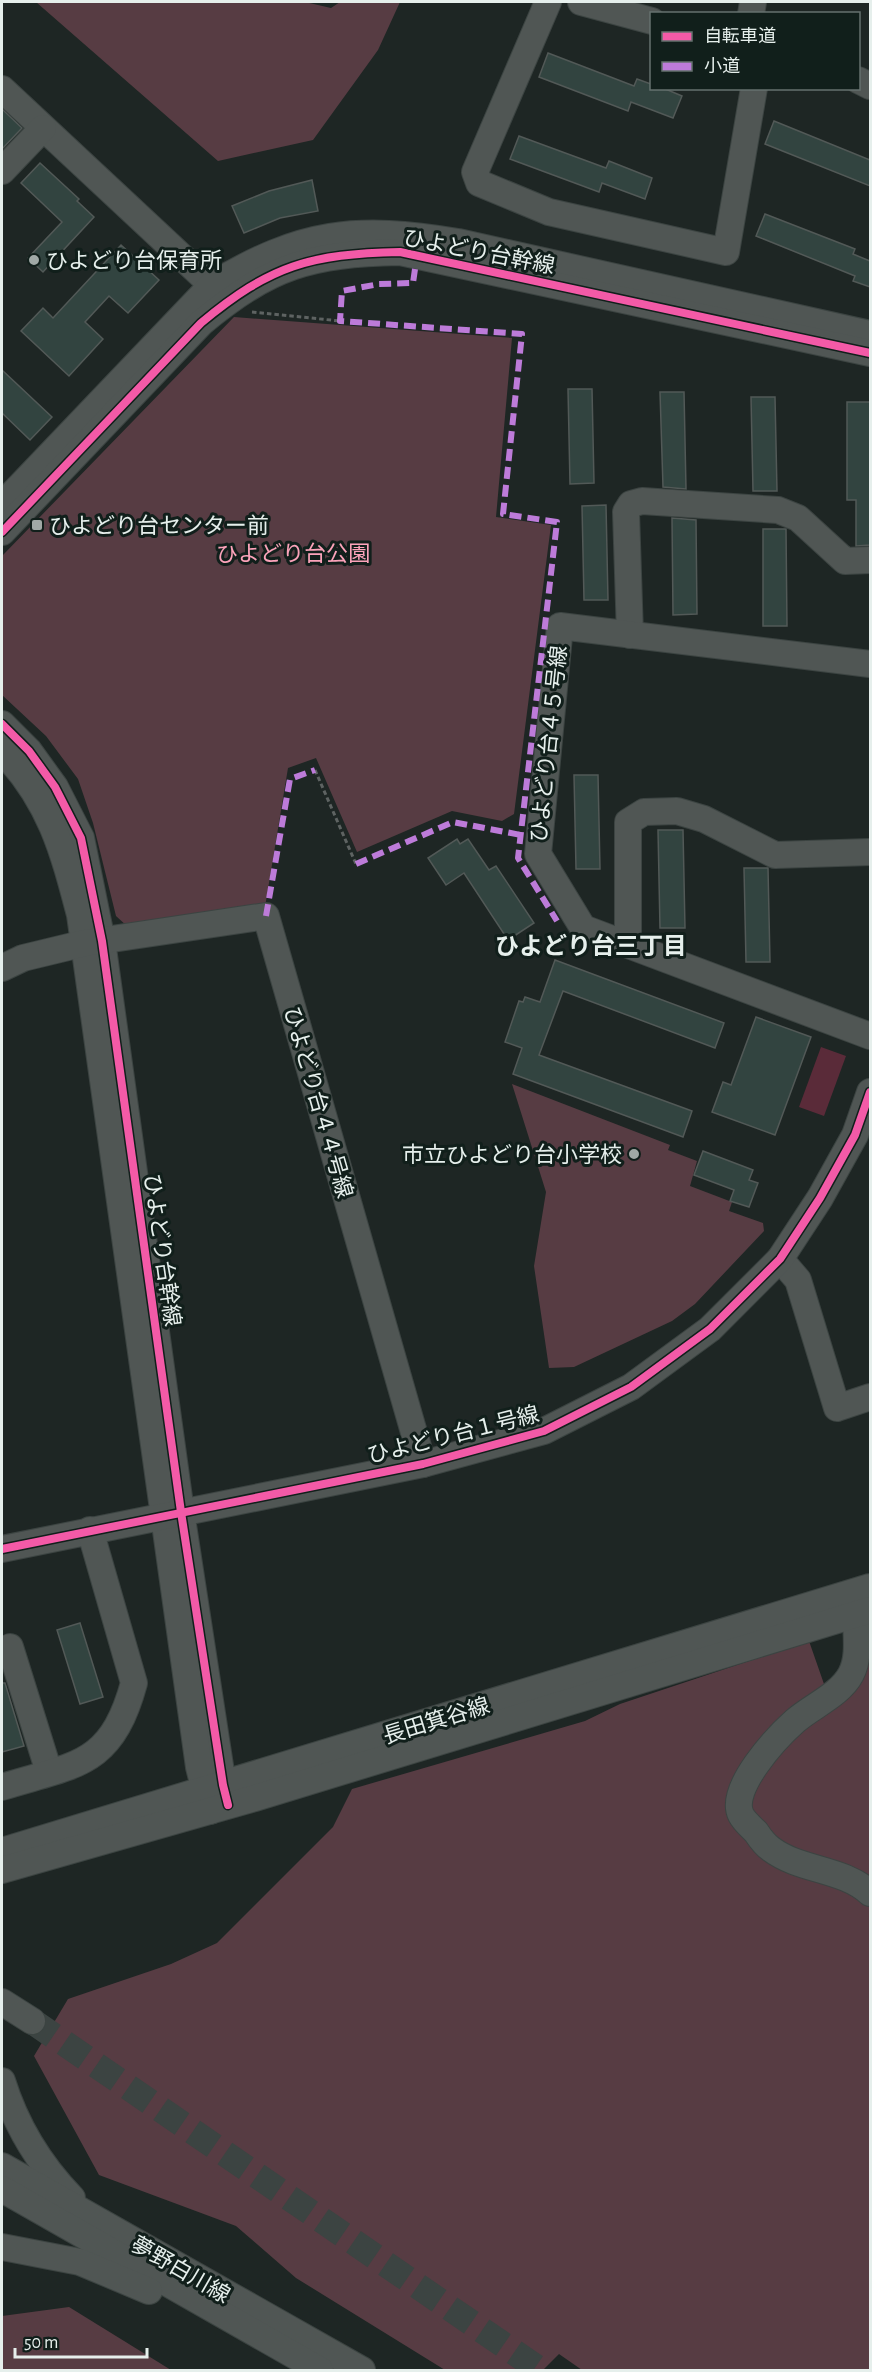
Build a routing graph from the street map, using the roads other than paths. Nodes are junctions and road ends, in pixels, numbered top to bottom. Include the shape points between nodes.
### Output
1 (548, 2) edge
2 (581, 2) edge
3 (612, 6) edge
4 (650, 21) edge
5 (2, 89) edge
6 (754, 90) edge
7 (44, 128) junction
8 (2, 171) edge
9 (212, 285) junction
10 (870, 334) edge
11 (870, 353) edge
12 (2, 505) edge
13 (2, 532) edge
14 (870, 560) edge
15 (630, 635) junction
16 (870, 663) edge
17 (2, 724) edge
18 (2, 751) edge
19 (870, 852) edge
20 (94, 942) junction
21 (628, 944) junction
22 (2, 968) edge
23 (870, 1036) edge
24 (870, 1092) edge
25 (780, 1259) junction
26 (870, 1397) edge
27 (423, 1464) junction
28 (172, 1514) junction
29 (90, 1530) junction
30 (2, 1549) edge
31 (870, 1587) edge
32 (863, 1613) edge
33 (10, 1647) dead end
34 (49, 1772) junction
35 (2, 1787) edge
36 (217, 1798) junction
37 (4, 1865) edge
38 (870, 1893) edge
39 (2, 2002) edge
40 (32, 2021) tunnel mouth
41 (2, 2082) edge
42 (2, 2166) edge
43 (2, 2189) edge
44 (89, 2216) junction
45 (2, 2247) edge
46 (289, 2353) junction
47 (320, 2370) edge
48 (362, 2370) edge

1 - 6 street via 474,172 480,183 549,212 726,252
2 - 3 street
3 - 4 street
5 - 7 street
7 - 8 street
7 - 9 street
9 - 10 street, ひよどり台幹線 via 254,260 312,240 348,232 403,233
9 - 12 street, ひよどり台幹線
11 - 13 street, ひよどり台幹線 via 400,252 319,258 264,278 201,323
14 - 15 street via 844,561 798,518 778,510 642,501 632,504 626,512
15 - 16 street, ひよどり台４５号線
15 - 21 street, ひよどり台４５号線 via 560,626 538,854 583,928
17 - 20 street, ひよどり台幹線 via 29,751 55,787 81,838
18 - 20 street, ひよどり台幹線 via 40,799 63,847
19 - 21 street via 776,855 704,819 677,811 644,812 628,822
20 - 22 street via 23,958
20 - 27 street, ひよどり台４４号線 via 266,916
20 - 28 street, ひよどり台幹線 via 109,1137
21 - 23 street, ひよどり台４５号線
24 - 25 street, ひよどり台１号線 via 855,1135
25 - 26 street via 798,1280 837,1408
25 - 27 street, ひよどり台１号線 via 710,1329 631,1387 544,1431
27 - 28 street, ひよどり台１号線
28 - 29 street, ひよどり台１号線
28 - 36 street, ひよどり台幹線 via 199,1767
29 - 30 street, ひよどり台１号線
29 - 34 street via 134,1683 113,1736 100,1751 74,1765
31 - 36 street, 長田箕谷線
32 - 36 street, 長田箕谷線
32 - 38 street via 850,1677 789,1728 758,1761 738,1797 740,1814 771,1849 844,1877
33 - 34 street
34 - 35 street
36 - 37 street, 長田箕谷線
39 - 40 street
41 - 44 street via 29,2145 56,2182
42 - 44 street, 夢野白川線
43 - 46 street, 夢野白川線
44 - 48 street, 夢野白川線
45 - 46 street via 57,2256 102,2269
46 - 47 street, 夢野白川線

